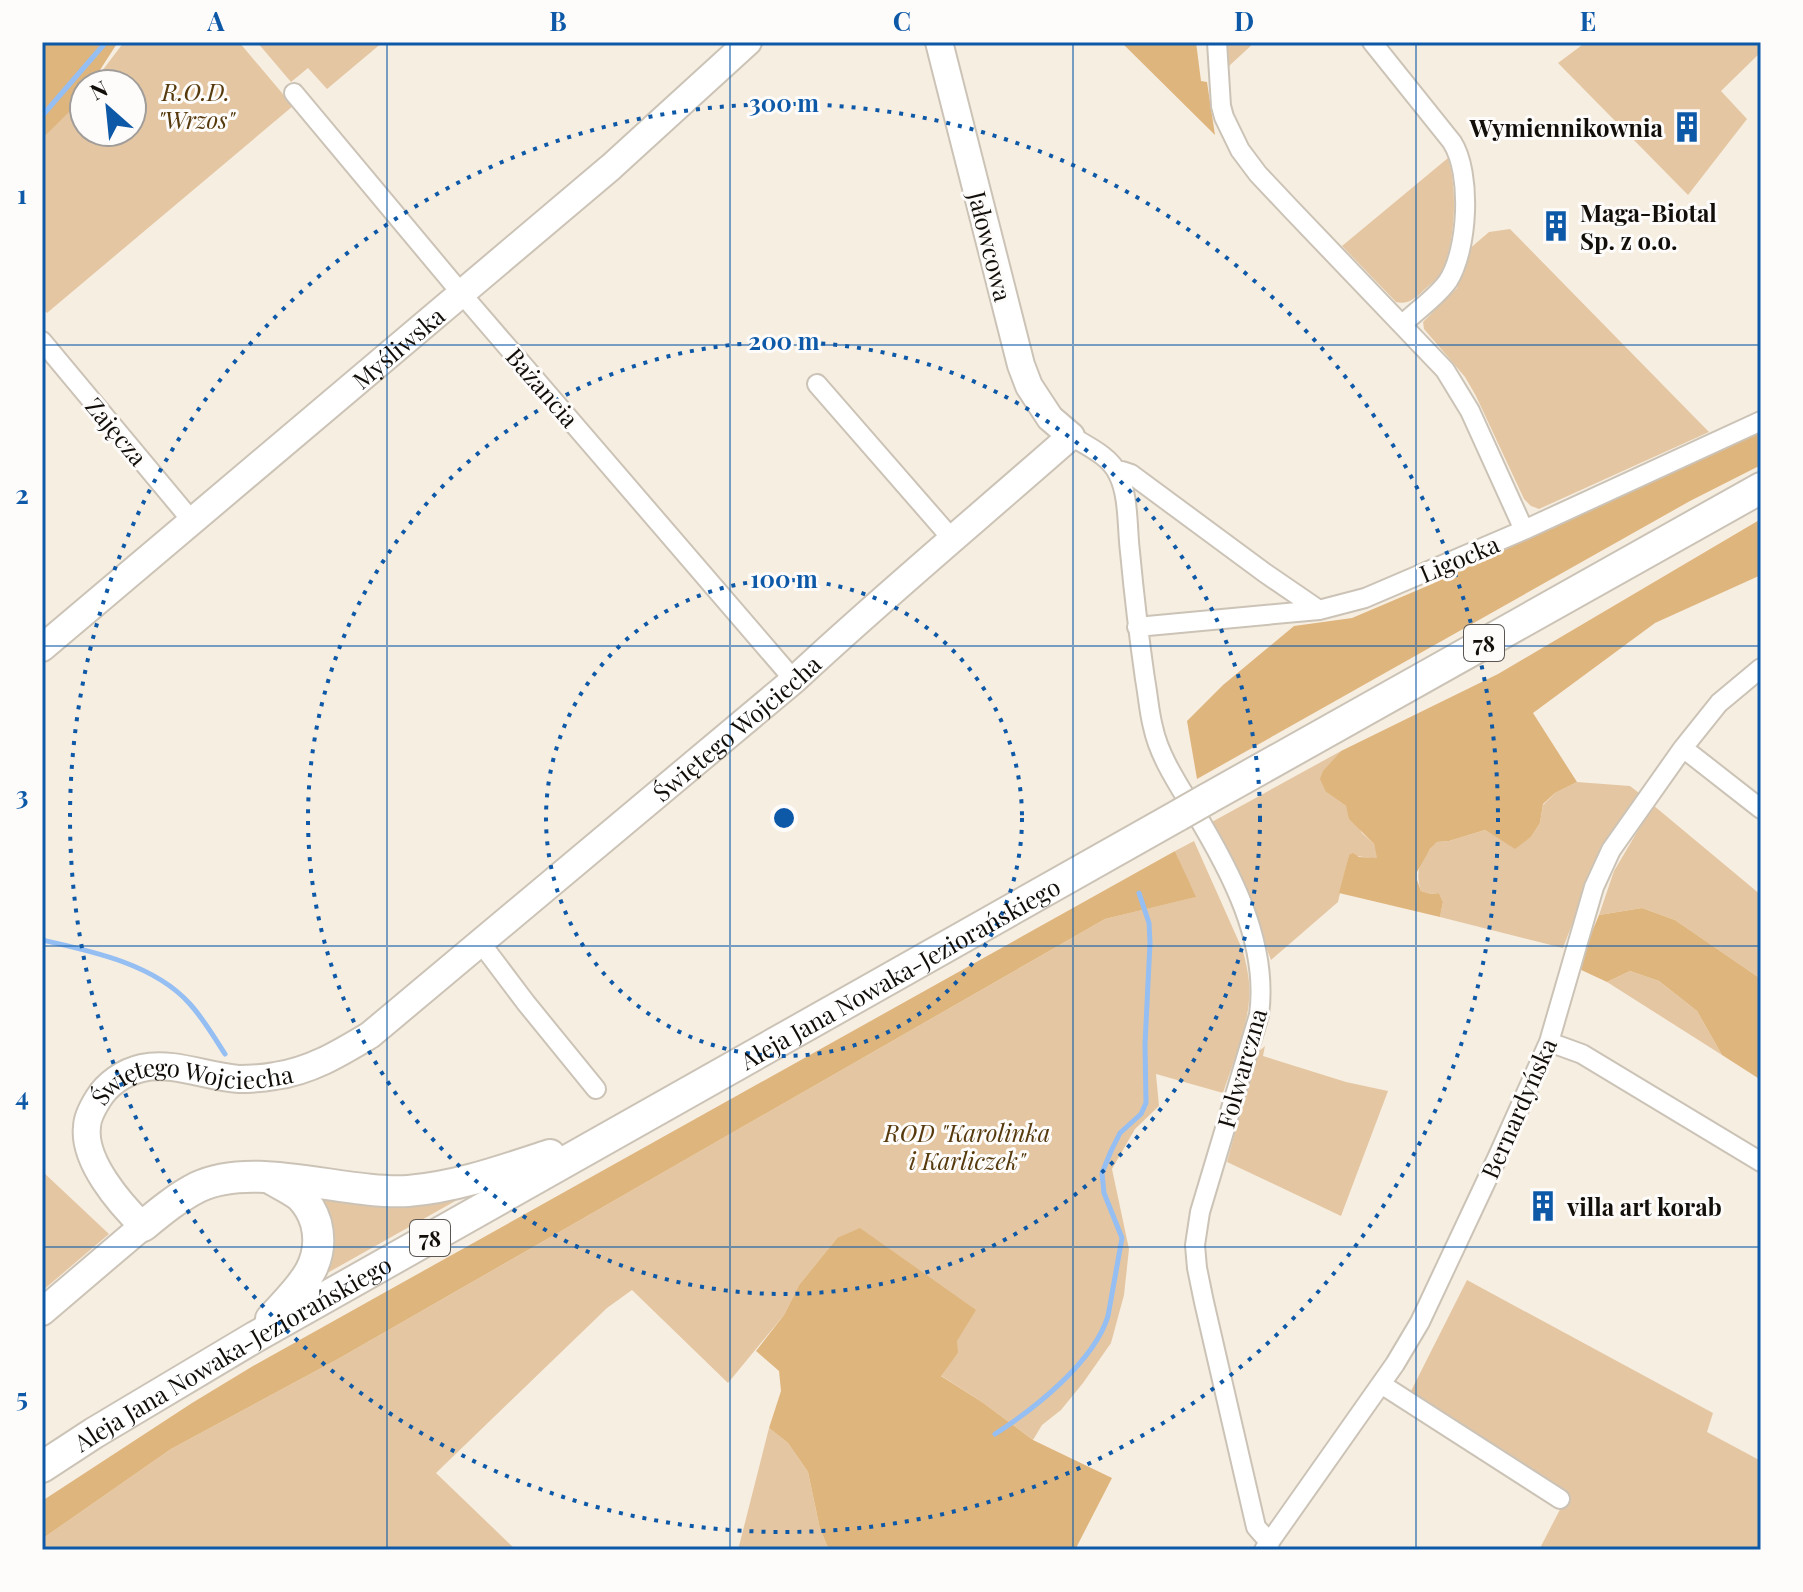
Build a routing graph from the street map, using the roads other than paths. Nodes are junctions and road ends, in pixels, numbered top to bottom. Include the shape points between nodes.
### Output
1 (748, 42) edge
2 (939, 42) edge
3 (1217, 42) edge
4 (1372, 42) edge
5 (294, 93) dead end
6 (461, 293) junction
7 (1403, 324) junction
8 (42, 341) edge
9 (817, 384) dead end
10 (1761, 421) edge
11 (1071, 436) junction
12 (1118, 472) junction
13 (1761, 488) edge
14 (192, 521) junction
15 (1524, 530) junction
16 (953, 540) junction
17 (1319, 610) junction
18 (1137, 627) junction
19 (42, 648) edge
20 (1761, 668) edge
21 (794, 680) junction
22 (1683, 748) junction
23 (1761, 809) edge
24 (480, 942) junction
25 (1549, 1042) junction
26 (596, 1089) dead end
27 (605, 1138) junction
28 (1761, 1162) edge
29 (271, 1178) junction
30 (143, 1226) junction
31 (42, 1312) edge
32 (255, 1337) junction
33 (1381, 1384) junction
34 (42, 1467) edge
35 (1560, 1499) dead end
36 (1267, 1546) edge

1 - 6 street, Myśliwska
2 - 11 street, Jałowcowa via 1021,365 1050,418
3 - 7 street via 1221,106 1240,150
4 - 7 street via 1458,150 1464,170 1464,231 1454,269 1447,283
5 - 6 street, Bażancia
6 - 14 street, Myśliwska
6 - 21 street, Bażancia
7 - 15 street via 1458,390
8 - 14 street, Zajęcza
9 - 16 street
10 - 15 street, Ligocka
11 - 12 street
11 - 16 street, Świętego Wojciecha
12 - 17 street via 1131,474
12 - 18 street, Folwarczna via 1125,495
13 - 27 main road, Aleja Jana Nowaka-Jeziorańskiego / 78, bridge
14 - 19 street, Myśliwska
15 - 17 street, Ligocka via 1365,598
16 - 21 street, Świętego Wojciecha
17 - 18 street, Ligocka
18 - 36 street, Folwarczna via 1153,730 1232,880 1254,939 1260,973 1259,1015 1205,1192 1195,1245 1256,1527
20 - 22 street, Bernardyńska via 1719,703
21 - 24 street, Świętego Wojciecha
22 - 23 street
22 - 25 street, Bernardyńska via 1611,850 1594,887
24 - 26 street
24 - 30 street, Świętego Wojciecha via 370,1035 315,1066 239,1079 164,1066 120,1076 93,1108 86,1127 88,1147 113,1191
25 - 28 street via 1582,1054
25 - 33 street, Bernardyńska via 1420,1322
27 - 29 main road via 446,1186 408,1191
27 - 32 main road, Aleja Jana Nowaka-Jeziorańskiego / 78
29 - 30 main road via 216,1180 181,1197
29 - 32 main road via 302,1198 314,1215 317,1258 304,1282
30 - 31 street
32 - 34 main road, Aleja Jana Nowaka-Jeziorańskiego / 78
33 - 35 street
33 - 36 street, Bernardyńska

